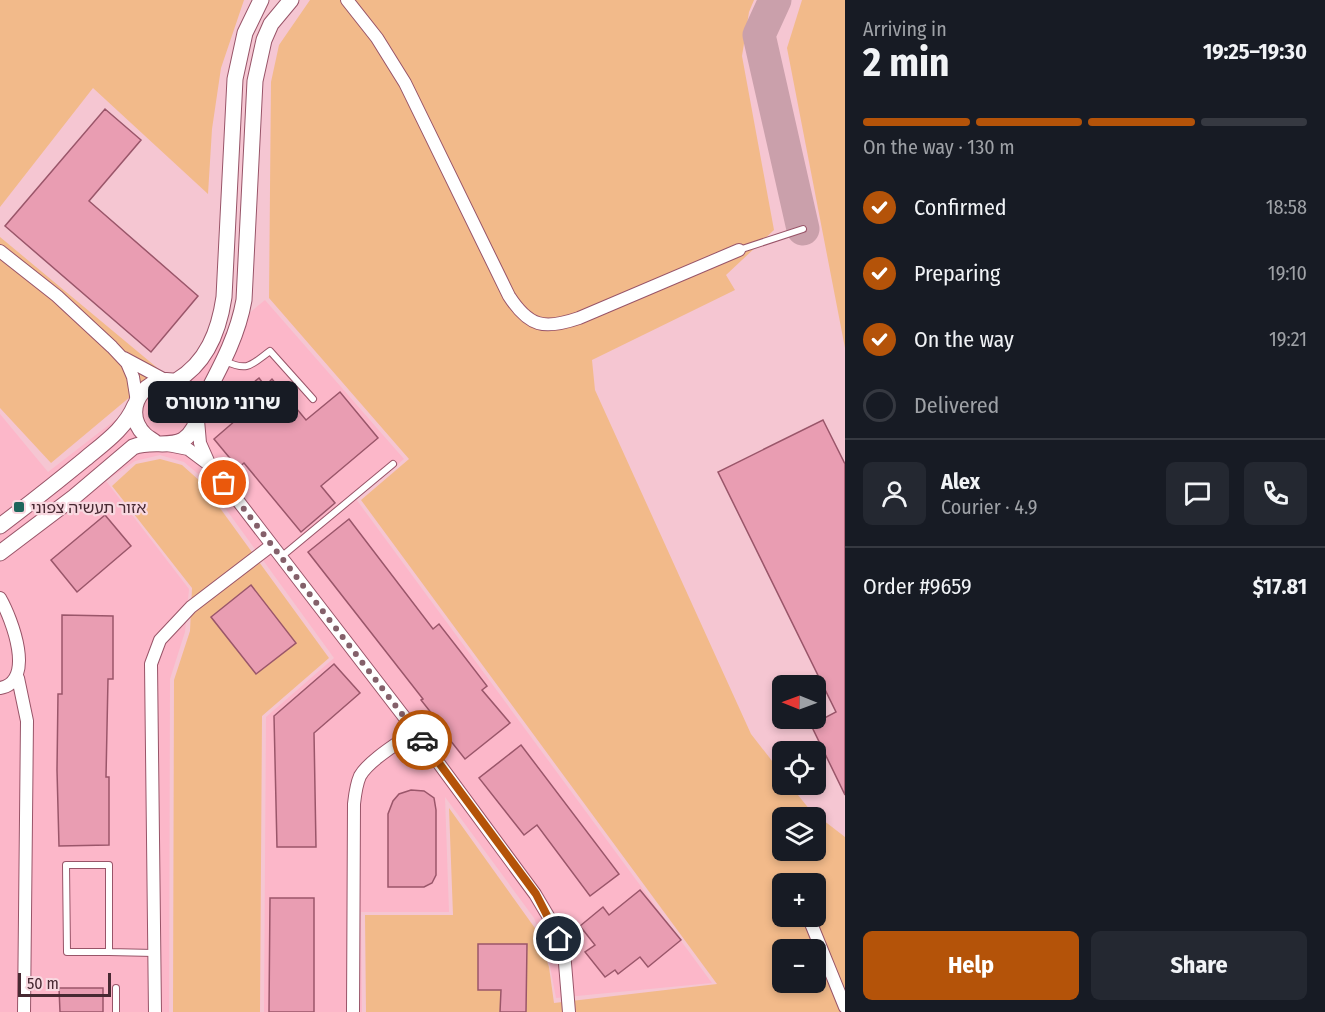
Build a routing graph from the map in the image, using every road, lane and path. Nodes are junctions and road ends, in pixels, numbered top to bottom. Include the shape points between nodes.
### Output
1 (261, 0) edge
2 (291, 0) edge
3 (340, 0) edge
4 (347, 0) edge
5 (355, 11) junction
6 (803, 229) dead end
7 (740, 250) joint
8 (0, 251) edge
9 (118, 354) junction
10 (224, 361) junction
11 (170, 381) junction
12 (313, 399) dead end
13 (136, 403) junction
14 (198, 414) junction
15 (162, 443) junction
16 (393, 464) dead end
17 (212, 467) junction
18 (0, 526) edge
19 (272, 545) junction
20 (0, 553) edge
21 (281, 557) junction
22 (0, 598) edge
23 (18, 678) junction
24 (0, 688) edge
25 (415, 731) junction
26 (812, 927) edge
27 (109, 952) junction
28 (154, 953) junction
29 (116, 988) dead end
30 (845, 1007) edge
31 (24, 1012) edge
32 (116, 1012) edge
33 (155, 1012) edge
34 (353, 1012) edge
35 (569, 1012) edge

1 - 11 street via 245,33 235,79 221,315 199,363 187,375
2 - 10 street via 271,24 255,81 244,300 241,319
3 - 5 street
4 - 5 street
5 - 7 street via 405,83 509,296 531,321 560,324 579,318
6 - 7 lane
8 - 9 street
9 - 11 street
9 - 13 street via 133,377
10 - 12 lane via 248,367 270,351
10 - 14 street
11 - 13 street via 148,386
11 - 14 street via 192,392
13 - 15 street via 136,421 144,435
13 - 18 street via 118,431
14 - 15 street via 186,438
14 - 17 street via 200,443
15 - 17 street via 188,449
15 - 20 street via 134,447
16 - 21 lane
17 - 19 street
19 - 21 street
19 - 28 street via 191,607 160,640 151,664
21 - 25 street
22 - 23 street via 14,628
23 - 24 street
23 - 31 street via 27,721
25 - 34 street via 367,768 356,790
25 - 35 street via 536,894 554,926 564,951
26 - 30 street
27 - 27 lane via 67,952 66,865 109,865
27 - 28 lane
28 - 33 street
29 - 32 lane

